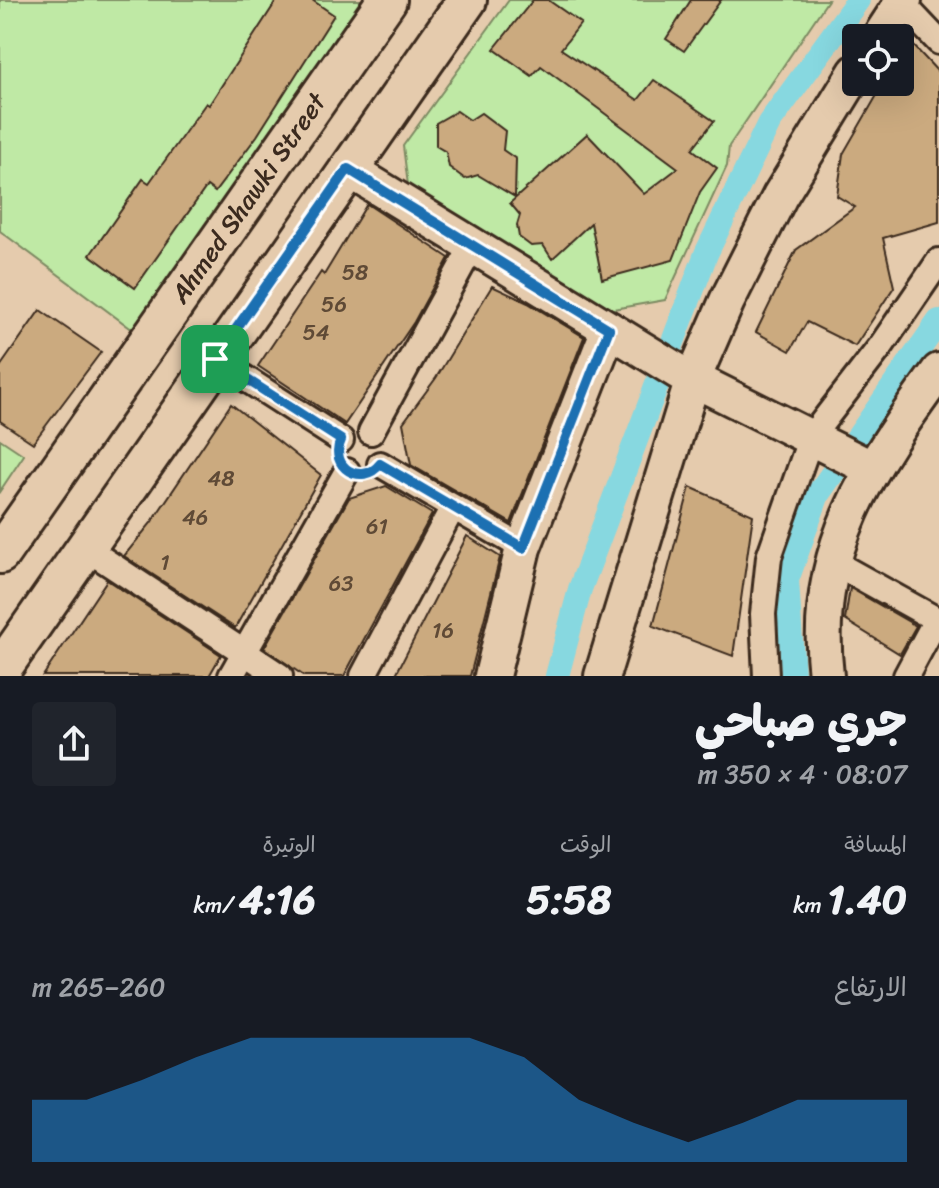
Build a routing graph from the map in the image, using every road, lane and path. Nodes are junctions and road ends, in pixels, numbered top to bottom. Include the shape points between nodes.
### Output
1 (387, 0) edge
2 (467, 0) edge
3 (903, 2) edge
4 (888, 24) edge
5 (939, 42) edge
6 (842, 95) edge
7 (348, 169) junction
8 (473, 245) junction
9 (939, 261) edge
10 (615, 332) junction
11 (215, 359) junction
12 (686, 375) junction
13 (937, 378) edge
14 (371, 432) junction
15 (341, 440) junction
16 (820, 442) junction
17 (380, 464) junction
18 (865, 464) junction
19 (347, 471) junction
20 (453, 507) junction
21 (84, 547) junction
22 (523, 548) junction
23 (0, 554) edge
24 (833, 562) junction
25 (38, 614) junction
26 (937, 620) edge
27 (0, 643) edge
28 (245, 653) junction
29 (0, 671) edge
30 (231, 676) edge
31 (280, 676) edge
32 (363, 676) edge
33 (492, 676) edge
34 (602, 676) edge
35 (766, 676) edge
36 (826, 676) edge
37 (906, 676) edge

1 - 23 main road, Ahmed Shawki Street
2 - 7 main road
3 - 4 street
3 - 5 street
6 - 12 street via 780,196
7 - 8 street
7 - 11 main road
8 - 10 street
8 - 14 street
9 - 16 street
10 - 12 street
10 - 22 street
11 - 15 street
11 - 21 main road
12 - 16 street
12 - 34 street
13 - 18 street
14 - 15 street via 351,431
14 - 17 street via 384,449
15 - 19 street via 339,460
16 - 18 street
16 - 35 street via 769,557 763,614
17 - 19 street via 369,474
17 - 20 street
18 - 24 street
19 - 28 street
20 - 22 street
20 - 32 street
21 - 25 main road
21 - 28 street
22 - 33 street
24 - 26 street
24 - 36 street via 824,635
25 - 27 main road
25 - 29 main road
26 - 37 street
28 - 30 street
28 - 31 street

